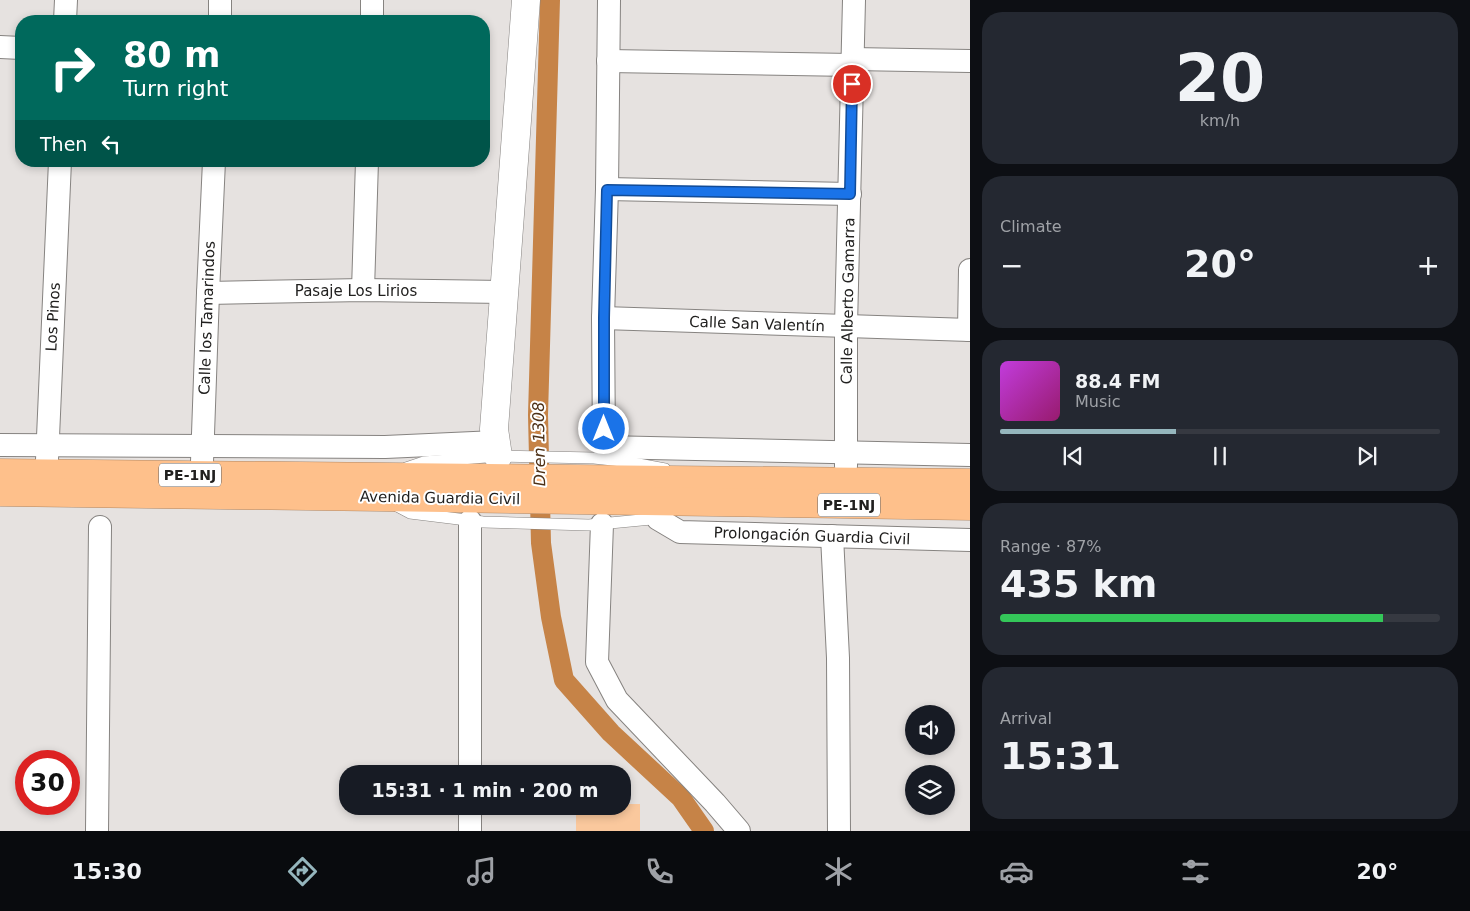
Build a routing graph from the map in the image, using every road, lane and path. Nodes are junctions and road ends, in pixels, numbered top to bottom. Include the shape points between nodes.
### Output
1 (66, 0) edge
2 (220, 0) edge
3 (372, 0) edge
4 (526, 0) edge
5 (609, 0) edge
6 (854, 0) edge
7 (65, 15) edge
8 (220, 15) edge
9 (372, 15) edge
10 (0, 47) edge
11 (15, 48) edge
12 (608, 61) junction
13 (970, 61) edge
14 (852, 62) junction
15 (60, 167) edge
16 (214, 167) edge
17 (367, 167) edge
18 (607, 190) junction
19 (850, 194) junction
20 (970, 270) edge
21 (363, 290) junction
22 (504, 292) junction
23 (208, 293) junction
24 (604, 318) junction
25 (846, 326) junction
26 (969, 330) edge
27 (0, 445) edge
28 (47, 446) junction
29 (203, 447) junction
30 (846, 452) junction
31 (970, 455) edge
32 (0, 473) edge
33 (46, 473) junction
34 (202, 475) junction
35 (503, 476) junction
36 (846, 482) junction
37 (970, 483) edge
38 (380, 487) junction
39 (0, 492) edge
40 (729, 492) junction
41 (591, 497) junction
42 (970, 506) edge
43 (672, 516) junction
44 (470, 521) junction
45 (100, 526) dead end
46 (832, 536) junction
47 (970, 540) edge
48 (470, 765) edge
49 (470, 815) edge
50 (97, 831) edge
51 (470, 831) edge
52 (739, 831) edge
53 (839, 831) edge

1 - 7 street
2 - 8 street
3 - 9 street
4 - 22 street
5 - 12 street
6 - 14 street, Calle Alberto Gamarra
10 - 11 street
12 - 14 street
12 - 18 street
13 - 14 street
14 - 19 street, Calle Alberto Gamarra
15 - 28 street, Los Pinos
16 - 23 street, Calle los Tamarindos
17 - 21 street
18 - 19 street
18 - 24 street
19 - 25 street, Calle Alberto Gamarra
20 - 26 street
21 - 22 street, Pasaje Los Lirios
21 - 23 street, Pasaje Los Lirios
22 - 35 street via 494,429
23 - 29 street, Calle los Tamarindos
24 - 25 street, Calle San Valentín
24 - 30 street via 604,447
25 - 26 street, Calle San Valentín
25 - 30 street, Calle Alberto Gamarra
27 - 28 street
28 - 29 street
28 - 33 street, Los Pinos
29 - 34 street, Calle los Tamarindos
29 - 35 street via 386,447
30 - 31 street
30 - 36 street, Calle Alberto Gamarra
32 - 33 highway, Avenida Guardia Civil / PE-1NJ
33 - 34 highway, Avenida Guardia Civil / PE-1NJ
34 - 38 highway, Avenida Guardia Civil / PE-1NJ
35 - 38 highway, Avenida Guardia Civil / PE-1NJ
35 - 38 lane via 424,462
35 - 41 highway, Avenida Guardia Civil / PE-1NJ
35 - 41 lane
35 - 44 lane
36 - 37 highway, Avenida Guardia Civil / PE-1NJ
36 - 40 highway, Avenida Guardia Civil / PE-1NJ
38 - 39 highway, Avenida Guardia Civil / PE-1NJ
38 - 44 lane via 410,513
40 - 41 highway, Avenida Guardia Civil / PE-1NJ
40 - 41 lane via 622,461
40 - 42 highway, Avenida Guardia Civil / PE-1NJ
40 - 43 lane
41 - 43 lane
41 - 52 street via 597,662 618,700
43 - 46 street, Prolongación Guardia Civil via 680,532
44 - 48 street
45 - 50 street
46 - 47 street, Prolongación Guardia Civil
46 - 53 street via 838,658
49 - 51 street

